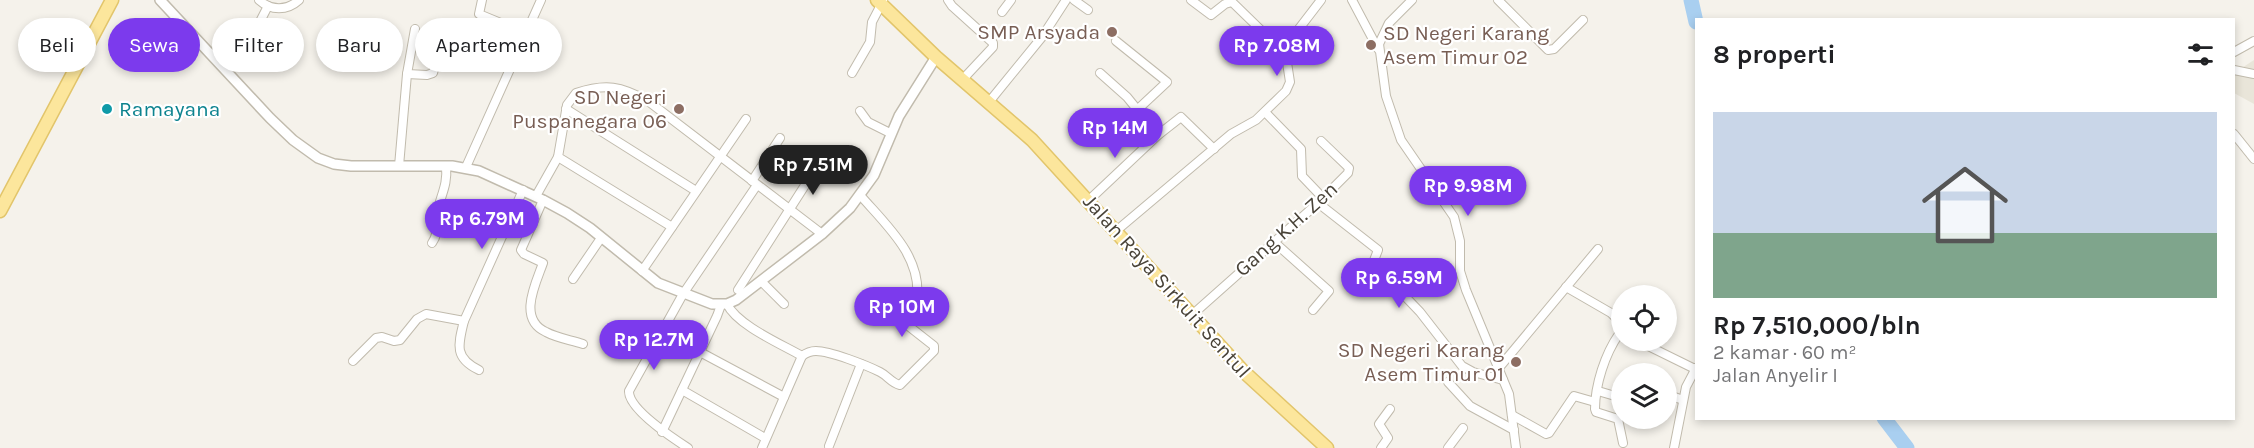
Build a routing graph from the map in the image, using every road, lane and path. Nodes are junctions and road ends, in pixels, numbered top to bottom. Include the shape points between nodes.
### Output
1 (112, 0) edge
2 (160, 0) edge
3 (259, 0) edge
4 (299, 0) edge
5 (482, 0) edge
6 (541, 0) edge
7 (948, 0) edge
8 (1011, 0) edge
9 (1066, 0) edge
10 (1074, 0) edge
11 (1191, 0) edge
12 (1321, 0) edge
13 (1352, 0) edge
14 (1412, 0) edge
15 (1498, 0) edge
16 (881, 1) edge
17 (1222, 2) edge
18 (268, 6) junction
19 (1088, 10) dead end
20 (1002, 12) dead end
21 (262, 18) edge
22 (489, 18) edge
23 (534, 18) edge
24 (1583, 20) dead end
25 (415, 29) dead end
26 (1116, 40) dead end
27 (2254, 41) edge
28 (1379, 50) junction
29 (2235, 51) edge
30 (1286, 56) junction
31 (936, 57) junction
32 (2235, 70) edge
33 (433, 72) edge
34 (510, 72) edge
35 (852, 73) dead end
36 (1100, 73) dead end
37 (406, 74) junction
38 (2254, 74) edge
39 (963, 79) junction
40 (989, 102) junction
41 (566, 109) junction
42 (1137, 110) junction
43 (860, 111) dead end
44 (1265, 112) junction
45 (746, 119) dead end
46 (890, 133) junction
47 (1158, 135) junction
48 (2235, 135) edge
49 (780, 138) dead end
50 (1321, 141) dead end
51 (1214, 149) junction
52 (558, 157) junction
53 (719, 157) junction
54 (2254, 159) edge
55 (399, 166) junction
56 (446, 166) junction
57 (466, 167) junction
58 (816, 168) dead end
59 (754, 183) junction
60 (524, 190) junction
61 (696, 191) junction
62 (860, 195) junction
63 (540, 198) junction
64 (1320, 200) junction
65 (1088, 201) junction
66 (789, 209) junction
67 (0, 211) edge
68 (672, 227) junction
69 (1116, 231) junction
70 (822, 234) junction
71 (601, 238) junction
72 (1273, 241) junction
73 (432, 243) dead end
74 (1598, 249) dead end
75 (642, 271) junction
76 (573, 279) dead end
77 (761, 281) junction
78 (1566, 287) junction
79 (738, 290) dead end
80 (683, 294) junction
81 (724, 304) junction
82 (784, 304) dead end
83 (1313, 310) dead end
84 (1611, 313) edge
85 (1192, 315) junction
86 (464, 321) junction
87 (583, 344) dead end
88 (1611, 351) edge
89 (1659, 351) edge
90 (700, 352) junction
91 (802, 356) junction
92 (353, 361) dead end
93 (861, 364) junction
94 (1498, 369) junction
95 (1695, 369) edge
96 (479, 370) dead end
97 (1695, 371) edge
98 (1503, 380) junction
99 (1448, 382) dead end
100 (682, 390) junction
101 (1598, 391) junction
102 (1611, 395) edge
103 (784, 397) junction
104 (1677, 398) edge
105 (1683, 400) junction
106 (1595, 402) junction
107 (1390, 410) dead end
108 (1512, 415) junction
109 (1463, 428) dead end
110 (1514, 430) junction
111 (662, 432) junction
112 (765, 438) junction
113 (1623, 443) dead end
114 (829, 446) dead end
115 (688, 448) edge
116 (762, 448) edge
117 (1328, 448) edge
118 (1381, 448) edge
119 (1448, 448) edge
120 (1516, 448) edge
121 (1674, 448) edge

1 - 67 main road
2 - 55 street via 239,86 307,151 334,164
3 - 18 street
4 - 18 street via 283,9
5 - 22 street via 479,14
6 - 23 street
7 - 39 street via 993,43
8 - 20 street
9 - 40 street via 1042,37
10 - 19 street
11 - 17 street via 1210,15
12 - 30 street via 1289,39
13 - 28 street
14 - 28 street via 1386,29
15 - 24 street via 1548,50 1554,49
16 - 31 main road, Jalan Raya Sirkuit Sentul
16 - 35 street via 870,42
17 - 30 street via 1232,2 1241,9 1266,35 1265,43 1270,50
18 - 21 street
25 - 37 street
26 - 42 street via 1167,82
27 - 29 street
28 - 94 street via 1386,96 1401,140 1454,217 1460,236 1460,271
30 - 44 street via 1289,87
31 - 39 main road, Jalan Raya Sirkuit Sentul
31 - 46 street
32 - 38 street
33 - 37 street
34 - 57 street
36 - 42 street
37 - 55 street
39 - 40 main road, Jalan Raya Sirkuit Sentul
40 - 65 main road, Jalan Raya Sirkuit Sentul via 1032,140
41 - 52 street
41 - 53 street via 571,97 582,91 613,86 629,90 690,131
41 - 61 street
42 - 47 street
43 - 46 street via 868,122
44 - 51 street
44 - 64 street via 1301,149 1302,176
45 - 53 street
46 - 62 street via 874,175
47 - 51 street via 1181,117
47 - 65 street
48 - 54 street
49 - 59 street
50 - 64 street, Gang K.H. Zen via 1349,170
51 - 69 street
52 - 63 street
52 - 68 street
53 - 59 street
53 - 61 street
55 - 56 street
56 - 57 street
56 - 73 street via 437,237
57 - 60 street
58 - 66 street
59 - 66 street
59 - 80 street
60 - 63 street
60 - 86 street
61 - 68 street
62 - 70 street
62 - 93 street via 896,236 910,259 917,276 917,299 906,324 934,348 902,384
63 - 71 street
63 - 87 street via 521,250 543,263 531,297 531,310 543,332
64 - 72 street, Gang K.H. Zen
64 - 98 street via 1378,250 1374,262 1462,366
65 - 69 main road, Jalan Raya Sirkuit Sentul
66 - 70 street
66 - 79 street
68 - 75 street
69 - 85 main road, Jalan Raya Sirkuit Sentul
70 - 77 street
71 - 75 street
71 - 76 street
72 - 83 street via 1329,291
72 - 85 street, Gang K.H. Zen
74 - 78 street
75 - 80 street via 658,284
77 - 81 street
77 - 82 street
78 - 84 street
78 - 94 street
80 - 81 street
80 - 111 street via 629,391 631,400
81 - 90 street
81 - 91 street via 744,322
85 - 117 main road, Jalan Raya Sirkuit Sentul via 1261,389
86 - 92 street via 422,315 400,340 376,338
86 - 96 street via 460,351 466,363
88 - 101 street
89 - 95 street
90 - 100 street
90 - 103 street
91 - 93 street via 817,351
91 - 103 street
93 - 114 street
94 - 98 street
97 - 105 street
98 - 108 street
99 - 110 street via 1470,406
100 - 111 street
100 - 112 street
101 - 102 street
101 - 106 street
103 - 112 street
104 - 105 street
105 - 121 street
106 - 108 street via 1574,396 1550,434
106 - 113 street via 1596,412 1618,419
107 - 118 street via 1379,424 1388,438
108 - 110 street
109 - 119 street
110 - 120 street
111 - 115 street
112 - 116 street

